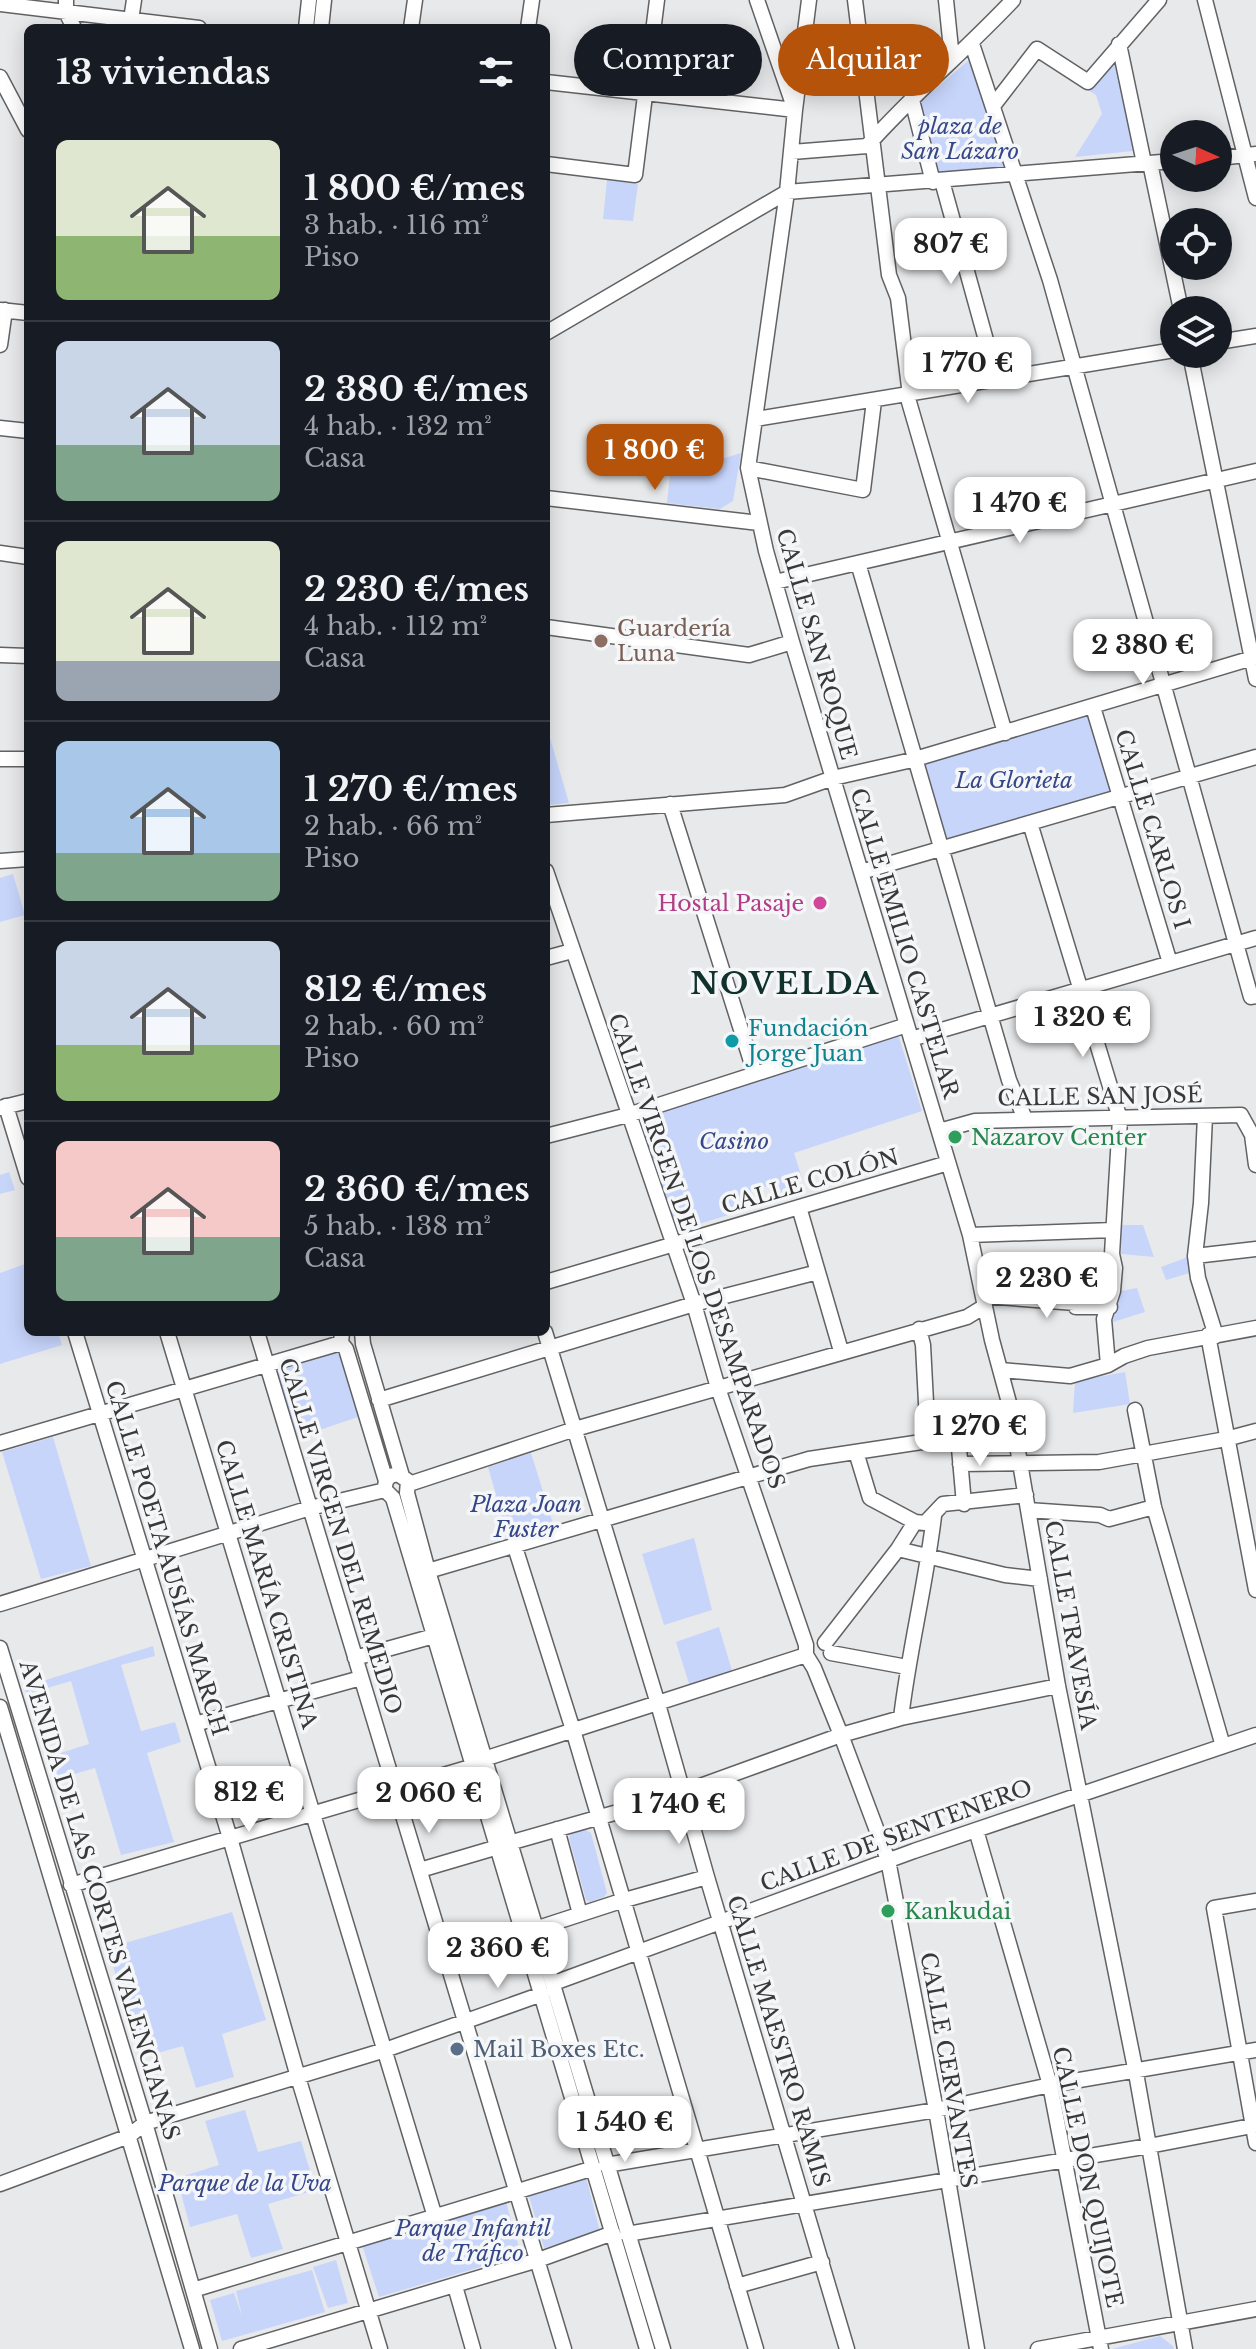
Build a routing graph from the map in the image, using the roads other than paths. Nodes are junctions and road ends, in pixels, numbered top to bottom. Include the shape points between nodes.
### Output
1 (134, 0) edge
2 (309, 0) edge
3 (324, 0) edge
4 (415, 0) edge
5 (532, 0) edge
6 (657, 0) edge
7 (757, 0) edge
8 (809, 0) edge
9 (855, 0) edge
10 (946, 0) edge
11 (1013, 0) edge
12 (1159, 0) edge
13 (1205, 0) edge
14 (0, 4) edge
15 (66, 6) edge
16 (131, 20) junction
17 (165, 24) edge
18 (306, 24) edge
19 (321, 24) edge
20 (412, 24) edge
21 (529, 24) edge
22 (654, 24) edge
23 (972, 44) junction
24 (1119, 44) junction
25 (952, 59) junction
26 (0, 77) edge
27 (550, 82) edge
28 (574, 85) edge
29 (645, 96) edge
30 (664, 96) edge
31 (6, 98) edge
32 (912, 100) junction
33 (993, 106) junction
34 (795, 110) junction
35 (24, 124) edge
36 (872, 140) junction
37 (792, 152) junction
38 (1251, 155) edge
39 (1160, 162) edge
40 (1147, 163) junction
41 (550, 164) edge
42 (1016, 175) junction
43 (938, 182) junction
44 (878, 185) junction
45 (787, 192) junction
46 (1256, 198) edge
47 (1178, 296) edge
48 (2, 310) edge
49 (24, 313) edge
50 (550, 331) edge
51 (1256, 336) edge
52 (1232, 340) edge
53 (0, 345) edge
54 (1160, 352) edge
55 (1073, 367) junction
56 (1193, 368) edge
57 (997, 380) junction
58 (909, 395) junction
59 (874, 401) junction
60 (756, 419) junction
61 (0, 428) edge
62 (24, 431) edge
63 (748, 468) junction
64 (1256, 471) edge
65 (1216, 480) junction
66 (550, 498) edge
67 (1111, 504) junction
68 (759, 523) junction
69 (949, 541) junction
70 (0, 553) edge
71 (24, 556) edge
72 (858, 563) junction
73 (775, 582) junction
74 (550, 628) edge
75 (792, 642) junction
76 (0, 655) edge
77 (24, 656) edge
78 (1254, 658) edge
79 (1256, 679) edge
80 (1163, 686) junction
81 (1093, 707) junction
82 (1005, 733) junction
83 (1256, 757) edge
84 (0, 759) edge
85 (24, 759) edge
86 (915, 759) junction
87 (1188, 776) junction
88 (833, 778) junction
89 (1120, 796) junction
90 (670, 804) junction
91 (550, 815) edge
92 (1030, 823) junction
93 (942, 849) junction
94 (24, 859) edge
95 (0, 861) edge
96 (861, 872) junction
97 (550, 883) edge
98 (1256, 938) edge
99 (1236, 943) junction
100 (572, 951) junction
101 (550, 957) edge
102 (1170, 963) junction
103 (1082, 989) junction
104 (1254, 996) edge
105 (992, 1015) junction
106 (909, 1032) junction
107 (755, 1074) junction
108 (24, 1102) edge
109 (3, 1107) edge
110 (628, 1115) junction
111 (1205, 1116) junction
112 (1025, 1119) junction
113 (1120, 1119) junction
114 (939, 1131) junction
115 (550, 1135) edge
116 (1254, 1135) edge
117 (948, 1163) junction
118 (1256, 1165) edge
119 (24, 1167) edge
120 (799, 1207) junction
121 (1113, 1230) junction
122 (970, 1235) junction
123 (672, 1244) junction
124 (1256, 1249) edge
125 (1195, 1256) junction
126 (818, 1272) junction
127 (550, 1281) edge
128 (985, 1301) junction
129 (694, 1304) junction
130 (1110, 1307) junction
131 (967, 1317) junction
132 (1256, 1328) edge
133 (919, 1329) junction
134 (76, 1336) edge
135 (168, 1336) edge
136 (258, 1336) edge
137 (367, 1336) edge
138 (546, 1336) edge
139 (1212, 1336) junction
140 (342, 1338) edge
141 (992, 1340) junction
142 (550, 1347) junction
143 (841, 1351) junction
144 (266, 1365) junction
145 (1108, 1365) junction
146 (1001, 1370) junction
147 (184, 1388) junction
148 (718, 1388) junction
149 (379, 1400) junction
150 (1135, 1410) dead end
151 (100, 1413) junction
152 (575, 1429) junction
153 (1256, 1431) edge
154 (1226, 1439) junction
155 (928, 1441) junction
156 (0, 1443) edge
157 (856, 1452) junction
158 (1144, 1455) junction
159 (1020, 1462) junction
160 (960, 1464) junction
161 (749, 1477) junction
162 (397, 1487) junction
163 (1027, 1503) junction
164 (964, 1504) junction
165 (1154, 1507) junction
166 (310, 1508) junction
167 (934, 1516) junction
168 (602, 1521) junction
169 (915, 1522) junction
170 (229, 1534) junction
171 (515, 1547) junction
172 (898, 1549) junction
173 (929, 1557) junction
174 (145, 1561) junction
175 (428, 1571) junction
176 (1040, 1579) junction
177 (1256, 1590) edge
178 (0, 1604) edge
179 (434, 1636) junction
180 (0, 1648) edge
181 (828, 1648) junction
182 (809, 1656) junction
183 (355, 1658) junction
184 (907, 1667) junction
185 (361, 1678) junction
186 (1058, 1686) junction
187 (279, 1701) junction
188 (658, 1704) junction
189 (0, 1707) edge
190 (901, 1718) junction
191 (195, 1724) junction
192 (573, 1730) junction
193 (841, 1735) junction
194 (1256, 1735) edge
195 (1223, 1746) junction
196 (479, 1763) junction
197 (395, 1790) junction
198 (682, 1792) junction
199 (1080, 1792) junction
200 (314, 1815) junction
201 (598, 1819) junction
202 (557, 1829) junction
203 (976, 1830) junction
204 (230, 1838) junction
205 (504, 1845) junction
206 (888, 1860) junction
207 (420, 1870) junction
208 (707, 1877) junction
209 (71, 1885) junction
210 (621, 1901) junction
211 (1256, 1901) edge
212 (580, 1914) junction
213 (720, 1921) junction
214 (535, 1929) junction
215 (637, 1952) junction
216 (546, 1986) junction
217 (466, 2021) junction
218 (385, 2050) junction
219 (1256, 2050) edge
220 (1239, 2053) junction
221 (1136, 2073) junction
222 (298, 2077) junction
223 (1050, 2085) junction
224 (936, 2110) junction
225 (145, 2123) junction
226 (1254, 2125) edge
227 (783, 2134) junction
228 (129, 2136) junction
229 (1256, 2143) edge
230 (1149, 2146) junction
231 (697, 2149) junction
232 (1065, 2158) junction
233 (600, 2167) junction
234 (947, 2180) junction
235 (0, 2184) edge
236 (517, 2190) junction
237 (804, 2204) junction
238 (435, 2217) junction
239 (717, 2218) junction
240 (620, 2233) junction
241 (348, 2243) junction
242 (538, 2260) junction
243 (822, 2262) junction
244 (455, 2286) junction
245 (737, 2286) junction
246 (193, 2290) junction
247 (1256, 2309) edge
248 (368, 2311) junction
249 (1180, 2324) junction
250 (1100, 2344) edge
251 (192, 2349) edge
252 (210, 2349) edge
253 (241, 2349) edge
254 (380, 2349) edge
255 (473, 2349) edge
256 (564, 2349) edge
257 (647, 2349) edge
258 (663, 2349) edge
259 (756, 2349) edge
260 (847, 2349) edge
261 (977, 2349) edge
262 (1038, 2349) edge
263 (1185, 2349) edge

1 - 16 street
2 - 18 street
3 - 19 street
4 - 20 street
5 - 21 street
6 - 22 street
7 - 34 street
8 - 34 street
9 - 36 street
10 - 25 street
11 - 23 street
12 - 24 street
13 - 38 street
14 - 15 street
15 - 16 street
16 - 17 street
23 - 25 street
23 - 33 street
24 - 33 street via 1088,82 1037,49
24 - 40 street
25 - 32 street
26 - 31 street
27 - 28 street
29 - 41 street via 635,175
30 - 34 street
31 - 35 street
32 - 36 street
32 - 43 street
33 - 42 street
34 - 37 street
36 - 37 street via 867,146
36 - 44 street
37 - 45 street
38 - 46 street
39 - 40 street
40 - 42 street
40 - 47 street
42 - 43 street
42 - 55 street
43 - 44 street
43 - 57 street
44 - 45 street
44 - 58 street
45 - 50 street
45 - 60 street
48 - 49 street
48 - 53 street
51 - 52 street
54 - 55 street
55 - 57 street
55 - 67 street
56 - 65 street
57 - 58 street
58 - 59 street
58 - 69 street
59 - 60 street
59 - 63 street via 863,490
60 - 63 street
61 - 62 street
63 - 68 street, CALLE SAN ROQUE
64 - 65 street
65 - 67 street
65 - 78 street
66 - 68 street
67 - 69 street
67 - 80 street
68 - 73 street, CALLE SAN ROQUE
69 - 72 street
69 - 82 street
70 - 71 street
72 - 73 street
72 - 86 street
73 - 75 street, CALLE SAN ROQUE
74 - 75 street via 749,655
75 - 88 street, CALLE SAN ROQUE
76 - 77 street
78 - 79 street
78 - 80 street
80 - 81 street
80 - 87 street
81 - 82 street
81 - 89 street, CALLE CARLOS I
82 - 86 street
83 - 87 street
84 - 85 street
86 - 88 street
86 - 93 street
87 - 89 street
87 - 99 street
88 - 90 street via 785,795
88 - 96 street, CALLE EMILIO CASTELAR
89 - 92 street
89 - 102 street, CALLE CARLOS I
90 - 91 street
90 - 107 street
92 - 93 street
92 - 103 street
93 - 96 street
93 - 105 street
94 - 95 street
96 - 106 street, CALLE EMILIO CASTELAR
97 - 100 street, CALLE VIRGEN DE LOS DESAMPARADOS
98 - 99 street
99 - 102 street
99 - 104 street
100 - 101 street
100 - 110 street, CALLE VIRGEN DE LOS DESAMPARADOS
102 - 103 street
103 - 105 street
103 - 113 street
105 - 106 street
105 - 112 street
106 - 107 street
106 - 114 street, CALLE EMILIO CASTELAR
107 - 110 street
108 - 109 street
109 - 119 street
110 - 115 street
110 - 123 street, CALLE VIRGEN DE LOS DESAMPARADOS
111 - 113 street, CALLE SAN JOSÉ
111 - 116 street, CALLE SAN JOSÉ via 1241,1115
111 - 125 street
112 - 113 street, CALLE SAN JOSÉ
112 - 114 street, CALLE SAN JOSÉ via 975,1121
113 - 121 street
114 - 117 street, CALLE EMILIO CASTELAR
116 - 118 street
117 - 120 street, CALLE COLÓN
117 - 122 street, CALLE EMILIO CASTELAR
120 - 123 street, CALLE COLÓN
120 - 126 street
121 - 122 street
121 - 130 street
122 - 128 street, CALLE EMILIO CASTELAR
123 - 127 street, CALLE COLÓN
123 - 129 street, CALLE VIRGEN DE LOS DESAMPARADOS
124 - 125 street
125 - 139 street
126 - 129 street
126 - 143 street
128 - 130 street
128 - 131 street
128 - 141 street, CALLE EMILIO CASTELAR
129 - 142 street
129 - 148 street, CALLE VIRGEN DE LOS DESAMPARADOS
130 - 145 street via 1104,1319
131 - 133 street
131 - 141 street via 982,1325
132 - 139 street
133 - 143 street
133 - 155 street
134 - 151 street, CALLE POETA AUSÍAS MARCH
135 - 147 street, CALLE MARÍA CRISTINA
136 - 144 street, CALLE VIRGEN DEL REMEDIO
137 - 140 street via 354,1351
137 - 149 street
138 - 142 street, CALLE MAESTRO RAMIS
139 - 145 street via 1124,1356
139 - 154 street
140 - 144 street
140 - 162 street
141 - 146 street, CALLE TRAVESÍA
142 - 149 street
142 - 152 street, CALLE MAESTRO RAMIS
143 - 148 street
144 - 147 street
144 - 166 street, CALLE VIRGEN DEL REMEDIO
145 - 146 street via 1070,1376
146 - 159 street, CALLE TRAVESÍA
147 - 151 street
147 - 170 street, CALLE MARÍA CRISTINA
148 - 152 street
148 - 161 street, CALLE VIRGEN DE LOS DESAMPARADOS
149 - 162 street
150 - 158 street
151 - 156 street
151 - 174 street, CALLE POETA AUSÍAS MARCH
152 - 162 street
152 - 168 street, CALLE MAESTRO RAMIS
153 - 154 street
154 - 158 street
154 - 177 street
155 - 157 street
155 - 160 street via 958,1437
157 - 161 street
157 - 169 street via 870,1498
158 - 159 street via 1099,1462
158 - 165 street
159 - 160 street
159 - 163 street, CALLE TRAVESÍA
160 - 164 street
161 - 168 street
161 - 182 street, CALLE VIRGEN DE LOS DESAMPARADOS
162 - 166 street
162 - 175 street
162 - 179 street
163 - 164 street
163 - 165 street via 1109,1519
163 - 176 street, CALLE TRAVESÍA
164 - 167 street via 943,1504
165 - 195 street
166 - 170 street
166 - 183 street, CALLE VIRGEN DEL REMEDIO
167 - 169 street
167 - 173 street
168 - 171 street
168 - 188 street, CALLE MAESTRO RAMIS
169 - 172 street
170 - 174 street
170 - 187 street, CALLE MARÍA CRISTINA
171 - 175 street
171 - 192 street
172 - 173 street
172 - 181 street
173 - 176 street
173 - 184 street
174 - 178 street
174 - 191 street, CALLE POETA AUSÍAS MARCH
175 - 196 street
176 - 186 street, CALLE TRAVESÍA
179 - 183 street
179 - 196 street
180 - 209 street, AVENIDA DE LAS CORTES VALENCIANAS
181 - 182 street via 820,1640
181 - 182 street via 827,1661
181 - 184 street
182 - 188 street
182 - 193 street, CALLE CERVANTES
183 - 185 street, CALLE VIRGEN DEL REMEDIO
184 - 190 street
185 - 187 street
185 - 197 street, CALLE VIRGEN DEL REMEDIO
186 - 190 street
186 - 199 street, CALLE TRAVESÍA
187 - 191 street
187 - 200 street, CALLE MARÍA CRISTINA
188 - 192 street
188 - 198 street, CALLE MAESTRO RAMIS
189 - 228 street, AVENIDA DE LAS CORTES VALENCIANAS
190 - 193 street
191 - 204 street, CALLE POETA AUSÍAS MARCH
192 - 196 street
192 - 201 street
193 - 198 street
193 - 206 street, CALLE CERVANTES
194 - 195 street, CALLE DE SENTENERO
195 - 199 street, CALLE DE SENTENERO
196 - 197 street
196 - 205 street
197 - 200 street
197 - 207 street, CALLE VIRGEN DEL REMEDIO
198 - 201 street
198 - 208 street, CALLE MAESTRO RAMIS
199 - 203 street, CALLE DE SENTENERO
199 - 221 street, CALLE TRAVESÍA
200 - 204 street
200 - 218 street, CALLE MARÍA CRISTINA
201 - 202 street
201 - 210 street
202 - 205 street
202 - 212 street
203 - 206 street, CALLE DE SENTENERO
203 - 223 street, CALLE DON QUIJOTE
204 - 209 street
204 - 222 street, CALLE POETA AUSÍAS MARCH
205 - 207 street
205 - 214 street
205 - 216 street
206 - 213 street, CALLE DE SENTENERO
206 - 224 street, CALLE CERVANTES
207 - 217 street, CALLE VIRGEN DEL REMEDIO
208 - 210 street
208 - 213 street, CALLE MAESTRO RAMIS
209 - 225 street, AVENIDA DE LAS CORTES VALENCIANAS
210 - 212 street
210 - 215 street
211 - 220 street via 1214,1908
212 - 214 street
213 - 215 street, CALLE DE SENTENERO
213 - 227 street, CALLE MAESTRO RAMIS
214 - 216 street
215 - 216 street, CALLE DE SENTENERO
215 - 231 street
216 - 217 street, CALLE DE SENTENERO
216 - 233 street
217 - 218 street, CALLE DE SENTENERO
217 - 236 street, CALLE VIRGEN DEL REMEDIO
218 - 222 street, CALLE DE SENTENERO
218 - 238 street, CALLE MARÍA CRISTINA
219 - 220 street
220 - 221 street
220 - 226 street
221 - 223 street
221 - 230 street, CALLE TRAVESÍA
222 - 225 street, CALLE DE SENTENERO
222 - 241 street, CALLE POETA AUSÍAS MARCH
223 - 224 street
223 - 232 street, CALLE DON QUIJOTE
224 - 227 street
224 - 234 street, CALLE CERVANTES
225 - 228 street
225 - 246 street, AVENIDA DE LAS CORTES VALENCIANAS
226 - 229 street
226 - 230 street
227 - 231 street
227 - 237 street, CALLE MAESTRO RAMIS
228 - 235 street
228 - 251 street, AVENIDA DE LAS CORTES VALENCIANAS
230 - 232 street
230 - 249 street, CALLE TRAVESÍA
231 - 233 street
231 - 239 street
232 - 234 street
232 - 250 street, CALLE DON QUIJOTE
233 - 236 street
233 - 240 street
234 - 237 street
234 - 261 street, CALLE CERVANTES
236 - 238 street
236 - 242 street, CALLE VIRGEN DEL REMEDIO
237 - 239 street
237 - 243 street, CALLE MAESTRO RAMIS
238 - 241 street
239 - 240 street
239 - 245 street
240 - 242 street
240 - 257 street
240 - 258 street
241 - 246 street
241 - 248 street, CALLE POETA AUSÍAS MARCH
242 - 244 street
242 - 256 street, CALLE VIRGEN DEL REMEDIO
243 - 245 street
243 - 260 street, CALLE MAESTRO RAMIS
244 - 248 street
244 - 255 street
245 - 259 street
246 - 252 street, AVENIDA DE LAS CORTES VALENCIANAS
247 - 249 street
248 - 253 street
248 - 254 street, CALLE POETA AUSÍAS MARCH
249 - 250 street
249 - 263 street, CALLE TRAVESÍA
250 - 262 street

